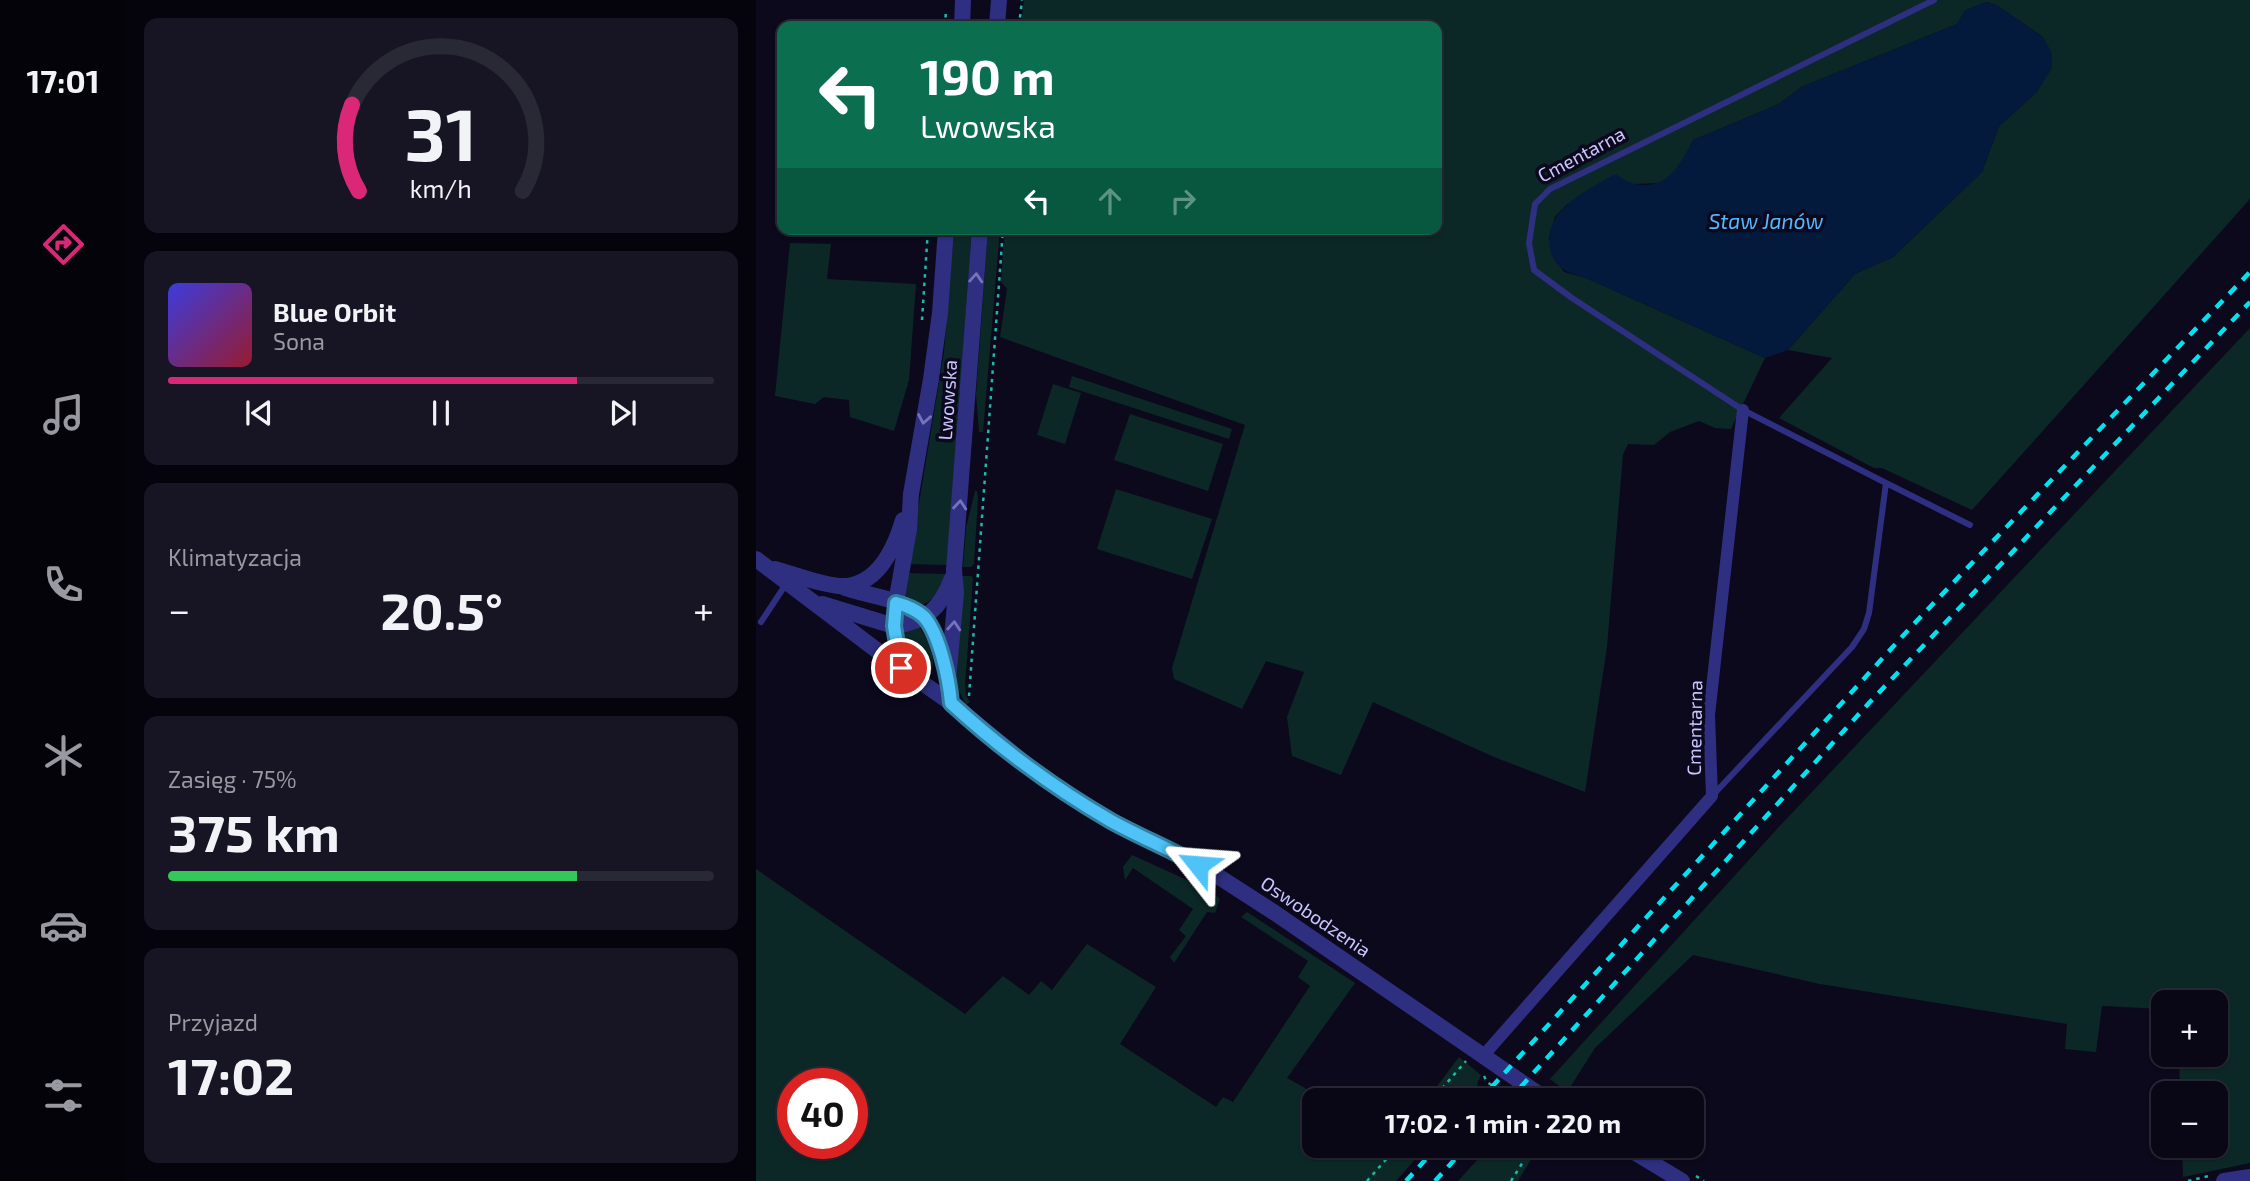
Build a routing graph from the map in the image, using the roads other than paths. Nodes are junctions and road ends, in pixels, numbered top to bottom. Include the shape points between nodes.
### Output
1 (964, 0) edge
2 (999, 0) edge
3 (1934, 0) edge
4 (962, 21) edge
5 (997, 21) edge
6 (945, 235) edge
7 (980, 235) edge
8 (1743, 410) junction
9 (1886, 483) junction
10 (911, 494) junction
11 (1970, 525) dead end
12 (761, 563) edge
13 (954, 573) junction
14 (788, 583) junction
15 (838, 586) junction
16 (813, 601) junction
17 (896, 603) junction
18 (925, 617) junction
19 (761, 622) dead end
20 (894, 626) junction
21 (901, 668) junction
22 (948, 680) junction
23 (951, 703) junction
24 (1712, 796) junction
25 (1480, 1060) junction
26 (1527, 1088) edge
27 (1644, 1158) edge
28 (2250, 1177) edge
29 (1682, 1181) edge
30 (2224, 1181) edge

1 - 4 street
2 - 5 street
3 - 8 lane, Cmentarna via 1550,188 1535,204 1529,243 1534,270
6 -> 10 street, Lwowska via 935,353
13 -> 7 street, Lwowska
8 - 9 lane, Cmentarna
8 - 24 street, Cmentarna via 1709,715
9 - 11 lane, Cmentarna
9 - 24 lane, Cmentarna via 1864,629 1852,648
10 - 15 street, Lwowska via 886,561 858,584
10 - 17 street, Lwowska
12 - 14 street, Oswobodzenia
12 - 15 street
13 - 18 street, Lwowska via 946,595
22 -> 13 street, Lwowska
14 - 16 street, Oswobodzenia
14 - 19 lane
15 - 17 street
16 - 20 street, Oswobodzenia
16 - 21 street, Oswobodzenia
17 - 18 street
17 - 20 street, Lwowska
18 - 20 street
18 - 22 street
20 - 21 street, Lwowska
21 - 23 street, Oswobodzenia
22 - 23 street
23 - 25 street, Oswobodzenia via 1072,798 1275,912
24 - 25 street, Cmentarna
25 - 26 street, Oswobodzenia
27 - 29 street
28 - 30 street

